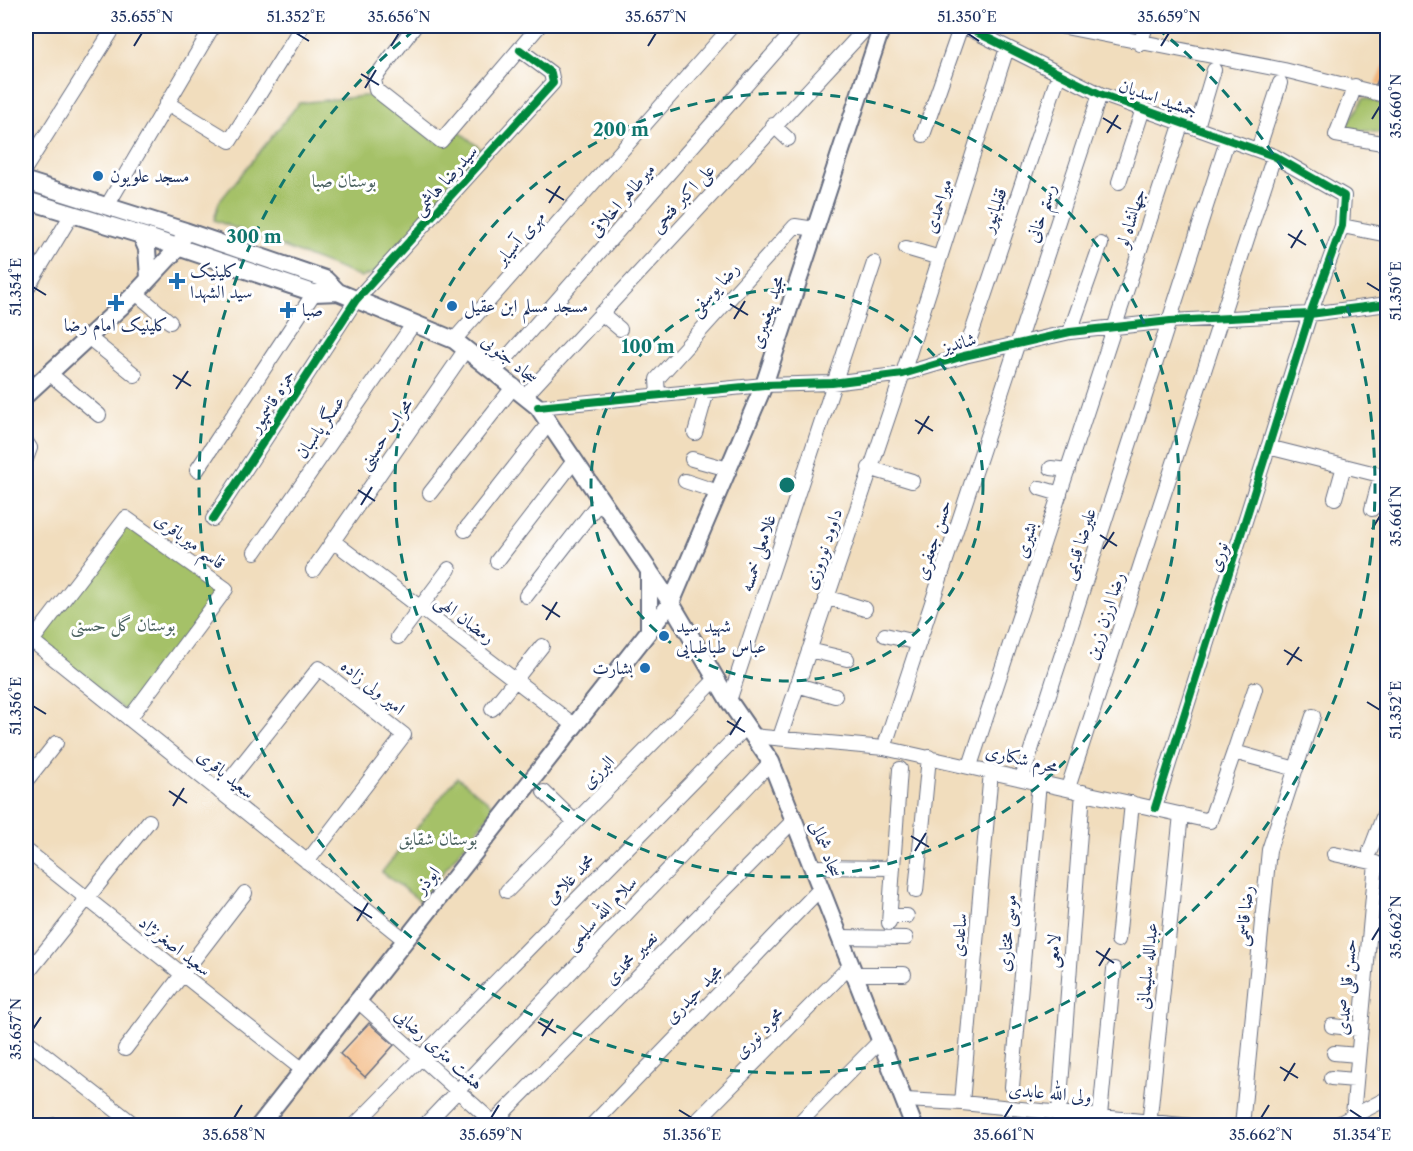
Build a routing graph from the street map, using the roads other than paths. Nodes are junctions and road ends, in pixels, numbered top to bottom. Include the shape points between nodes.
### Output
1 (115, 26) edge
2 (213, 26) edge
3 (302, 26) edge
4 (415, 26) edge
5 (539, 26) edge
6 (732, 26) edge
7 (798, 26) edge
8 (868, 26) edge
9 (882, 26) edge
10 (962, 26) edge
11 (1060, 26) edge
12 (1146, 26) edge
13 (1140, 44) junction
14 (1007, 48) junction
15 (520, 50) junction
16 (1214, 70) dead end
17 (1059, 74) junction
18 (1280, 83) dead end
19 (1355, 86) junction
20 (1100, 94) junction
21 (1388, 96) edge
22 (167, 103) junction
23 (1143, 110) junction
24 (1182, 122) junction
25 (773, 125) junction
26 (1197, 127) junction
27 (923, 135) dead end
28 (1228, 138) junction
29 (788, 139) dead end
30 (1388, 144) edge
31 (1258, 150) junction
32 (1274, 156) junction
33 (26, 167) edge
34 (26, 181) edge
35 (1119, 182) dead end
36 (1344, 196) joint
37 (30, 202) edge
38 (107, 206) junction
39 (72, 214) junction
40 (1342, 226) junction
41 (815, 229) junction
42 (185, 231) junction
43 (141, 235) junction
44 (1388, 235) edge
45 (1101, 244) dead end
46 (178, 248) junction
47 (906, 248) dead end
48 (940, 258) junction
49 (874, 263) dead end
50 (149, 278) junction
51 (26, 290) edge
52 (338, 292) junction
53 (136, 293) junction
54 (315, 293) junction
55 (356, 300) junction
56 (1388, 304) edge
57 (601, 313) junction
58 (1310, 314) junction
59 (1221, 318) junction
60 (1170, 321) junction
61 (170, 322) dead end
62 (414, 323) junction
63 (1115, 326) junction
64 (620, 329) dead end
65 (1070, 332) junction
66 (88, 337) junction
67 (1017, 343) junction
68 (460, 345) junction
69 (964, 356) junction
70 (495, 371) junction
71 (49, 373) junction
72 (903, 374) junction
73 (135, 375) dead end
74 (832, 383) junction
75 (764, 385) junction
76 (519, 391) junction
77 (707, 391) junction
78 (26, 394) edge
79 (658, 396) junction
80 (538, 407) junction
81 (99, 415) dead end
82 (549, 423) junction
83 (695, 433) dead end
84 (26, 442) edge
85 (1268, 447) junction
86 (26, 459) edge
87 (692, 459) dead end
88 (574, 461) junction
89 (1344, 466) junction
90 (869, 468) junction
91 (1051, 468) dead end
92 (728, 469) junction
93 (197, 470) dead end
94 (1068, 470) junction
95 (1384, 476) edge
96 (685, 481) dead end
97 (912, 481) dead end
98 (1040, 488) dead end
99 (718, 492) junction
100 (430, 493) dead end
101 (1060, 494) junction
102 (1335, 498) dead end
103 (601, 500) junction
104 (1372, 509) dead end
105 (213, 519) dead end
106 (465, 530) dead end
107 (333, 541) junction
108 (255, 552) dead end
109 (497, 561) dead end
110 (449, 569) dead end
111 (313, 570) dead end
112 (649, 570) junction
113 (526, 596) dead end
114 (826, 597) junction
115 (671, 603) junction
116 (421, 608) junction
117 (865, 609) dead end
118 (649, 630) junction
119 (885, 635) dead end
120 (399, 637) dead end
121 (29, 638) edge
122 (919, 643) junction
123 (542, 646) dead end
124 (809, 650) junction
125 (847, 659) dead end
126 (515, 679) junction
127 (716, 679) junction
128 (797, 686) junction
129 (1255, 689) dead end
130 (835, 696) dead end
131 (729, 700) junction
132 (492, 709) dead end
133 (1312, 716) dead end
134 (129, 719) junction
135 (574, 725) junction
136 (749, 731) junction
137 (780, 736) junction
138 (56, 743) dead end
139 (884, 747) junction
140 (1234, 752) junction
141 (929, 757) junction
142 (771, 762) junction
143 (970, 766) junction
144 (900, 769) dead end
145 (1296, 769) junction
146 (991, 771) junction
147 (1022, 778) junction
148 (26, 781) edge
149 (1039, 782) junction
150 (1068, 788) junction
151 (220, 792) junction
152 (544, 792) dead end
153 (1083, 792) junction
154 (1132, 803) junction
155 (1155, 808) junction
156 (1386, 811) edge
157 (1180, 814) junction
158 (794, 820) junction
159 (149, 822) dead end
160 (575, 822) junction
161 (26, 850) edge
162 (1334, 854) dead end
163 (1373, 857) junction
164 (307, 862) junction
165 (813, 867) junction
166 (893, 868) junction
167 (821, 888) junction
168 (507, 891) dead end
169 (916, 891) dead end
170 (245, 893) dead end
171 (88, 900) junction
172 (907, 916) dead end
173 (840, 937) junction
174 (906, 938) dead end
175 (405, 940) junction
176 (1118, 940) dead end
177 (853, 969) junction
178 (1114, 969) dead end
179 (904, 974) dead end
180 (26, 975) edge
181 (183, 975) junction
182 (357, 1000) junction
183 (1332, 1026) dead end
184 (1360, 1029) junction
185 (26, 1040) edge
186 (881, 1040) junction
187 (125, 1049) dead end
188 (1334, 1053) dead end
189 (1358, 1055) junction
190 (420, 1056) junction
191 (303, 1070) junction
192 (1331, 1078) dead end
193 (1355, 1080) junction
194 (1012, 1087) dead end
195 (457, 1089) junction
196 (1388, 1098) edge
197 (962, 1103) junction
198 (908, 1117) edge
199 (1059, 1119) edge
200 (1356, 1120) edge
201 (1099, 1121) edge
202 (1149, 1123) edge
203 (494, 1124) edge
204 (136, 1125) edge
205 (259, 1125) edge
206 (354, 1125) edge
207 (424, 1125) edge
208 (591, 1125) edge
209 (692, 1125) edge
210 (796, 1125) edge
211 (1192, 1125) edge
212 (1242, 1125) edge
213 (1334, 1125) edge

1 - 33 street
2 - 22 street
3 - 22 street via 230,141
4 - 15 street via 373,83 376,90 441,141
5 - 15 street
6 - 68 street, مهری آسیابر
7 - 70 street, میرطاهر اخلاقی
8 - 25 street, علی اکبر فتحی
9 - 41 main road, مجید پیغمبری
10 - 14 street, جمشید اسدیان
10 - 27 street
11 - 13 street
12 - 13 street
13 - 19 street
14 - 17 street, جمشید اسدیان
14 - 48 street, میراحمدی
15 - 55 street, سیدرضا هاشمی via 554,77 553,83
16 - 26 street
17 - 20 street, جمشید اسدیان
17 - 69 street, قفلیانپور
18 - 31 street
19 - 21 street
19 - 30 street via 1336,135
20 - 23 street, جمشید اسدیان
20 - 67 street, رستم خانی
22 - 38 street
23 - 24 street, جمشید اسدیان
23 - 35 street
24 - 26 street, جمشید اسدیان
24 - 63 street, جهانشاه لو
25 - 29 street
25 - 57 street, علی اکبر فتحی
26 - 28 street, جمشید اسدیان
28 - 31 street, جمشید اسدیان
28 - 60 street, علیرضا قدیمی
31 - 32 street, جمشید اسدیان
32 - 36 street, جمشید اسدیان
32 - 59 street, رضا ارزن زرین
34 - 38 main road
36 - 40 street, نوری
37 - 39 main road
38 - 42 main road
39 - 43 main road
39 - 51 street
40 - 44 street
40 - 58 street, نوری
41 - 75 main road, مجید پیغمبری
41 - 79 street, رضا یوسفی via 795,226 657,379
42 - 46 main road
42 - 52 main road via 325,279
43 - 46 main road
43 - 50 main road via 147,249
45 - 65 street
46 - 50 main road
46 - 54 main road
47 - 48 street
48 - 72 street, میراحمدی
49 - 74 street, غلامعلی خمسه
50 - 53 main road
52 - 54 main road
52 - 55 main road, سجاد جنوبی
53 - 61 street
53 - 66 main road
54 - 93 street
55 - 62 main road, سجاد جنوبی
55 - 105 street, حمزه قاسمپور
56 - 58 street, شاندیز
57 - 64 street
57 - 76 street, علی اکبر فتحی
58 - 59 street, شاندیز
58 - 85 street, نوری
59 - 60 street, شاندیز
59 - 150 street, رضا ارزن زرین
60 - 63 street, شاندیز
60 - 147 street, علیرضا قدیمی
62 - 68 main road, سجاد جنوبی
62 - 108 street, عسگر پاسبان
63 - 65 street, شاندیز
63 - 94 street, بشیری
65 - 67 street, شاندیز
66 - 71 main road
66 - 73 street
67 - 69 street, شاندیز
67 - 122 street, حسن جعفری
68 - 70 main road, سجاد جنوبی
68 - 107 street, محراب حسینی
69 - 72 street, شاندیز
70 - 76 main road, سجاد جنوبی
71 - 78 main road
71 - 81 street
72 - 74 street, شاندیز
72 - 90 street, داوود نوروزی
74 - 75 street, شاندیز
74 - 131 street, غلامعلی خمسه
75 - 77 street, شاندیز
75 - 92 main road, مجید پیغمبری
76 - 80 main road, سجاد جنوبی
76 - 100 street, علی اکبر فتحی
77 - 79 street, شاندیز
77 - 83 street
79 - 80 street, شاندیز
80 - 82 main road, سجاد جنوبی
82 - 88 main road, سجاد جنوبی
82 - 106 street
84 - 86 street via 30,448
85 - 89 street
85 - 155 street, نوری
87 - 92 street
88 - 103 main road, سجاد جنوبی
88 - 109 street
89 - 95 street
89 - 102 street
90 - 97 street
90 - 114 street, داوود نوروزی
91 - 94 street
92 - 99 main road, مجید پیغمبری
94 - 101 street, بشیری
95 - 104 street
96 - 99 street
98 - 101 street
99 - 115 main road, مجید پیغمبری
101 - 143 street, بشیری
103 - 112 main road, سجاد جنوبی
103 - 113 street
107 - 111 street, محراب حسینی
107 - 116 street, رمضان الهی
110 - 116 street
112 - 115 main road, سجاد جنوبی
112 - 118 main road
114 - 117 street
114 - 124 street, داوود نوروزی
115 - 118 main road, ابوذر
115 - 127 main road, سجاد شمالی
116 - 120 street
116 - 126 street, رمضان الهی
118 - 135 main road, ابوذر
119 - 122 street
121 - 134 street, سعید باقری
121 - 134 street, قاسم میرباقری via 126,518 226,589
122 - 139 street, حسن جعفری
123 - 126 street
124 - 125 street
124 - 128 street, داوود نوروزی
126 - 132 street
126 - 135 street, رمضان الهی
127 - 131 main road, سجاد شمالی
127 - 160 street, البرزی
128 - 130 street
128 - 137 street, داوود نوروزی
129 - 140 street, محرم شکاری
131 - 136 main road, سجاد شمالی
133 - 145 street, رضا قاسمی
134 - 151 street, سعید باقری
135 - 175 main road, ابوذر
136 - 137 street, محرم شکاری
136 - 142 main road, سجاد شمالی
136 - 190 street, محمد غلامی
137 - 139 street, محرم شکاری
138 - 148 street
139 - 141 street, محرم شکاری
140 - 145 street
140 - 157 street, محرم شکاری via 1210,821
141 - 143 street, محرم شکاری
141 - 169 street
142 - 158 main road, سجاد شمالی
142 - 195 street, سلام الله سلیمی
143 - 146 street, محرم شکاری
144 - 166 street
145 - 212 street, رضا قاسمی via 1269,850
146 - 147 street, محرم شکاری
146 - 197 street, ساعدی
147 - 149 street, محرم شکاری
149 - 150 street, محرم شکاری
149 - 194 street, موسی مختاری
150 - 153 street, محرم شکاری
151 - 164 street, سعید باقری
151 - 164 street, امیر ولی زاده via 319,668 404,735
152 - 160 street
153 - 154 street, محرم شکاری
153 - 199 street, لامعی
154 - 155 street, محرم شکاری
154 - 176 street
155 - 157 street, محرم شکاری
156 - 163 street, حسن قلی صمدی
157 - 202 street, عبدالله سلیمانی via 1184,852
158 - 165 main road, سجاد شمالی
158 - 203 street, نصیر محمدی
159 - 171 street
160 - 168 street, البرزی
161 - 171 street, سعید اصغرنژاد
162 - 163 street
163 - 184 street, حسن قلی صمدی
164 - 175 street, سعید باقری
165 - 166 street
165 - 167 main road, سجاد شمالی
166 - 172 street via 889,920
167 - 173 main road, سجاد شمالی
167 - 208 street, مجید حیدری
170 - 181 street
171 - 180 street
171 - 181 street, سعید اصغرنژاد
173 - 174 street
173 - 177 main road, سجاد شمالی
175 - 182 main road, ابوذر
177 - 179 street
177 - 186 main road, سجاد شمالی
177 - 209 street, محمود نوری
178 - 201 street
181 - 187 street
181 - 191 street, سعید اصغرنژاد
182 - 190 street, هشت متری رضایی
182 - 191 main road, ابوذر
183 - 184 street
184 - 189 street, حسن قلی صمدی
185 - 204 street
186 - 198 main road, سجاد شمالی
186 - 210 street
188 - 189 street
189 - 193 street, حسن قلی صمدی
190 - 195 street, هشت متری رضایی
190 - 206 street, محمد غلامی
191 - 205 main road, ابوذر
192 - 193 street
193 - 200 street, حسن قلی صمدی
195 - 203 street, هشت متری رضایی
195 - 207 street, سلام الله سلیمی
196 - 200 street via 1368,1108
197 - 198 street, ولی الله عابدی
197 - 199 street, ولی الله عابدی
199 - 201 street, ولی الله عابدی
200 - 213 street
201 - 202 street, ولی الله عابدی
202 - 211 street, ولی الله عابدی

